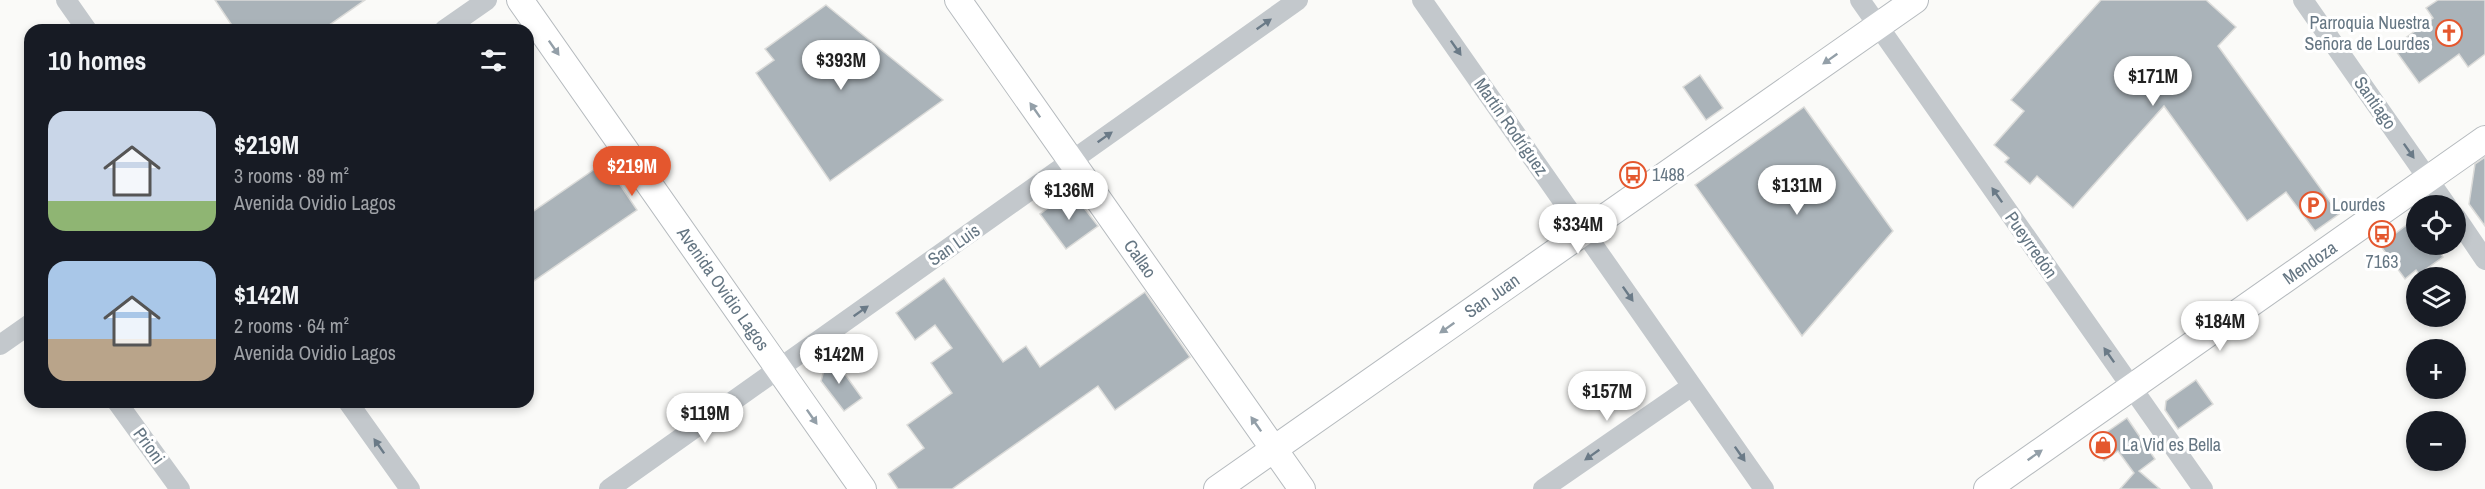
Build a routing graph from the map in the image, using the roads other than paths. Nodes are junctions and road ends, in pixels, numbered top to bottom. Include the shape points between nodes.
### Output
1 (66, 0) edge
2 (487, 0) edge
3 (520, 0) edge
4 (958, 0) edge
5 (1299, 0) edge
6 (1422, 0) edge
7 (1860, 0) edge
8 (1915, 0) edge
9 (2303, 0) edge
10 (83, 24) edge
11 (453, 24) edge
12 (1878, 26) junction
13 (2485, 139) edge
14 (1071, 161) junction
15 (2429, 179) junction
16 (2440, 195) edge
17 (1584, 232) junction
18 (2466, 232) edge
19 (2485, 260) edge
20 (24, 328) edge
21 (0, 345) edge
22 (779, 369) junction
23 (1692, 386) junction
24 (2132, 388) junction
25 (121, 408) edge
26 (352, 408) edge
27 (1274, 449) junction
28 (180, 489) edge
29 (410, 489) edge
30 (609, 489) edge
31 (863, 489) edge
32 (1217, 489) edge
33 (1302, 489) edge
34 (1543, 489) edge
35 (1764, 489) edge
36 (1987, 489) edge
37 (2203, 489) edge

1 - 10 street
2 - 11 street
3 -> 22 main road, Avenida Ovidio Lagos
14 -> 4 main road, Callao
14 -> 5 street, San Luis
6 -> 17 street, Martín Rodríguez
7 - 12 street, Pueyrredón
8 - 12 main road, San Juan
9 -> 15 street, Santiago
12 -> 17 main road, San Juan
24 -> 12 street, Pueyrredón
13 - 15 main road, Mendoza
22 -> 14 street, San Luis
27 -> 14 main road, Callao
15 - 16 street, Santiago
15 - 24 main road, Mendoza
17 -> 23 street, Martín Rodríguez
17 -> 27 main road, San Juan
18 - 19 street
20 - 21 street
22 - 30 street, San Luis
22 -> 31 main road, Avenida Ovidio Lagos
23 -> 34 street
23 -> 35 street, Martín Rodríguez
36 -> 24 main road, Mendoza
24 - 37 street, Pueyrredón
25 - 28 street, Prioni
29 -> 26 street
27 - 32 main road, San Juan
27 - 33 main road, Callao

